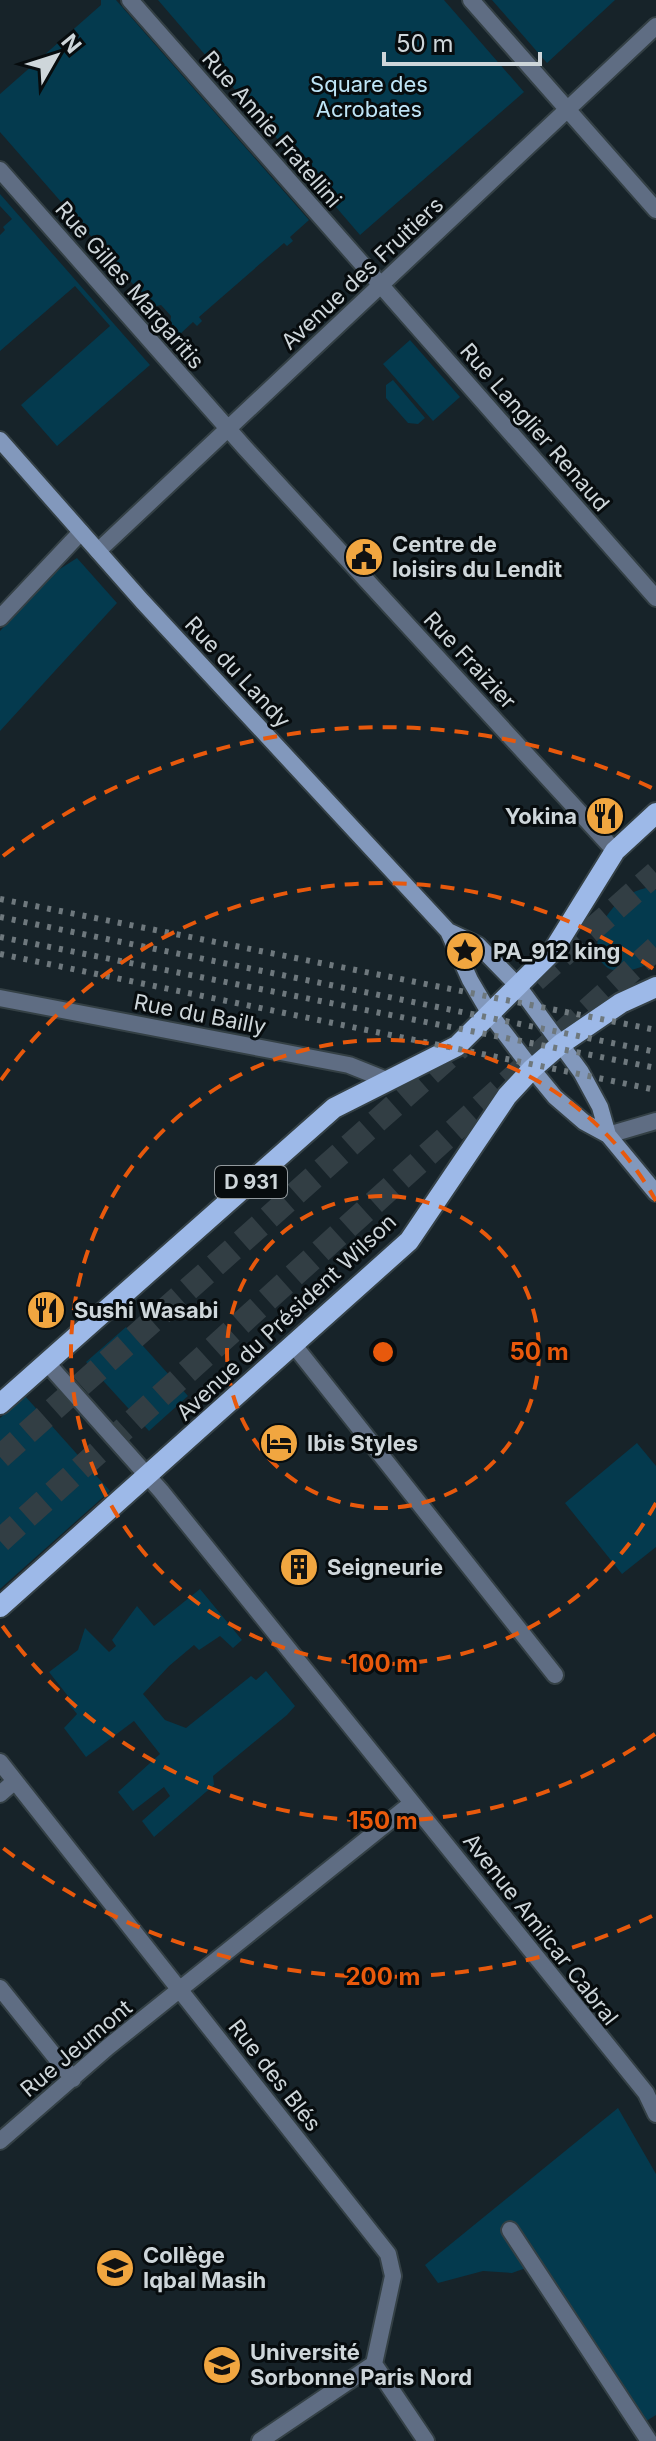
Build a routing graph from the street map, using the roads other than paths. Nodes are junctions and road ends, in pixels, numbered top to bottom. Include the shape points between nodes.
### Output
1 (130, 0) edge
2 (471, 0) edge
3 (656, 26) edge
4 (567, 110) junction
5 (0, 170) edge
6 (656, 210) edge
7 (381, 286) junction
8 (228, 429) junction
9 (0, 440) edge
10 (81, 532) junction
11 (98, 551) junction
12 (656, 598) edge
13 (0, 618) edge
14 (656, 813) edge
15 (615, 851) junction
16 (448, 931) junction
17 (518, 986) junction
18 (656, 987) edge
19 (0, 998) edge
20 (490, 1014) junction
21 (561, 1044) junction
22 (532, 1069) junction
23 (389, 1081) junction
24 (656, 1121) edge
25 (608, 1135) junction
26 (656, 1193) edge
27 (293, 1344) junction
28 (47, 1363) junction
29 (0, 1404) edge
30 (147, 1476) junction
31 (0, 1607) edge
32 (555, 1675) dead end
33 (0, 1762) edge
34 (15, 1781) junction
35 (0, 1794) edge
36 (412, 1803) junction
37 (0, 1988) edge
38 (181, 1989) junction
39 (73, 2079) junction
40 (651, 2089) edge
41 (656, 2114) edge
42 (0, 2141) edge
43 (510, 2230) dead end
44 (374, 2364) junction
45 (260, 2441) edge
46 (426, 2441) edge
47 (649, 2441) edge

1 - 7 street, Rue Annie Fratellini
2 - 4 street
3 - 4 street, Avenue des Fruitiers
4 - 6 street
4 - 7 street, Avenue des Fruitiers
5 - 8 street, Rue Gilles Margaritis
7 - 8 street, Avenue des Fruitiers
7 - 12 street, Rue Langlier Renaud
8 - 11 street, Avenue des Fruitiers
8 - 15 street, Rue Fraizier
9 - 10 main road, Rue du Landy
10 - 11 main road, Rue du Landy
10 - 13 street
11 - 16 main road, Rue du Landy
14 - 15 main road, D 931
15 - 17 main road, D 931 via 559,943
16 - 17 main road, Rue du Landy via 478,945
16 - 20 main road, Rue du Landy
17 - 20 main road, D 931
17 - 21 main road, Rue du Landy
18 - 21 main road, Avenue du Président Wilson via 621,1003
19 - 23 street, Rue du Bailly via 349,1065
20 - 22 main road, Rue du Landy
20 - 23 main road, D 931 via 457,1046
21 - 22 main road, Avenue du Président Wilson
21 - 25 main road, Rue du Landy via 600,1107
22 - 25 main road, Rue du Landy via 555,1097
22 - 27 main road, Avenue du Président Wilson via 507,1096 409,1241
23 - 28 main road, D 931 via 334,1108
24 - 25 street
25 - 26 main road, Rue du Landy
27 - 30 main road, Avenue du Président Wilson
27 - 32 street
28 - 29 main road, D 931
28 - 30 street, Avenue Amilcar Cabral
30 - 31 main road, Avenue du Président Wilson
30 - 36 street, Avenue Amilcar Cabral
33 - 34 street, Rue des Blés
34 - 35 street
34 - 38 street, Rue des Blés
36 - 38 street, Rue Jeumont
36 - 40 street, Avenue Amilcar Cabral
37 - 39 street
38 - 39 street, Rue Jeumont
38 - 44 street, Rue des Blés via 388,2254 393,2276
39 - 42 street, Rue Jeumont
40 - 41 street, Avenue Amilcar Cabral
43 - 47 street
44 - 45 street
44 - 46 street

